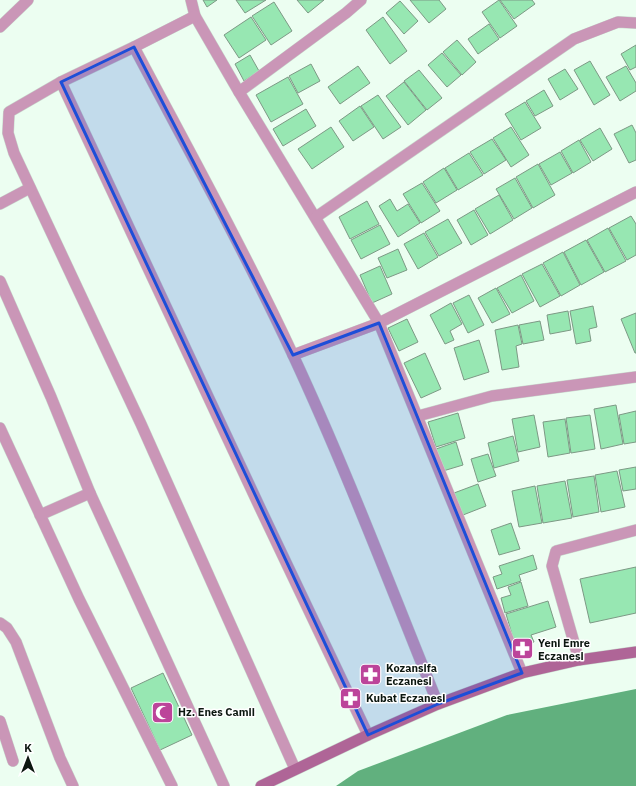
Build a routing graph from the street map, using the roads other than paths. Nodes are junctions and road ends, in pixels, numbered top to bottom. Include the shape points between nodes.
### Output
1 (28, 0) edge
2 (191, 0) edge
3 (361, 0) edge
4 (195, 16) junction
5 (636, 23) edge
6 (0, 27) edge
7 (134, 47) junction
8 (61, 82) junction
9 (239, 92) junction
10 (30, 188) junction
11 (636, 192) edge
12 (0, 204) edge
13 (316, 217) junction
14 (0, 281) edge
15 (379, 324) junction
16 (293, 355) junction
17 (636, 377) edge
18 (418, 416) junction
19 (0, 428) edge
20 (90, 492) junction
21 (40, 515) junction
22 (636, 530) edge
23 (0, 623) edge
24 (636, 652) edge
25 (579, 660) junction
26 (522, 673) junction
27 (438, 704) junction
28 (0, 721) edge
29 (368, 735) junction
30 (13, 761) dead end
31 (295, 769) junction
32 (73, 786) edge
33 (172, 786) edge
34 (224, 786) edge
35 (261, 786) edge

1 - 6 street
2 - 4 street
3 - 9 street
4 - 7 street
4 - 9 street
5 - 13 street via 618,22 574,39
7 - 8 street
7 - 16 street
8 - 10 street via 9,112 8,133
8 - 29 street
9 - 13 street
10 - 12 street
10 - 31 street via 141,424
11 - 15 street
13 - 15 street
14 - 20 street
15 - 16 street
15 - 18 street
16 - 27 street
17 - 18 street via 492,396
18 - 26 street
19 - 21 street
20 - 21 street
20 - 34 street
21 - 33 street
22 - 25 street via 556,551 552,566
23 - 32 street via 7,628 16,642
24 - 25 main road
25 - 26 main road
26 - 27 main road
27 - 29 main road
28 - 30 street
29 - 31 main road
31 - 35 main road

